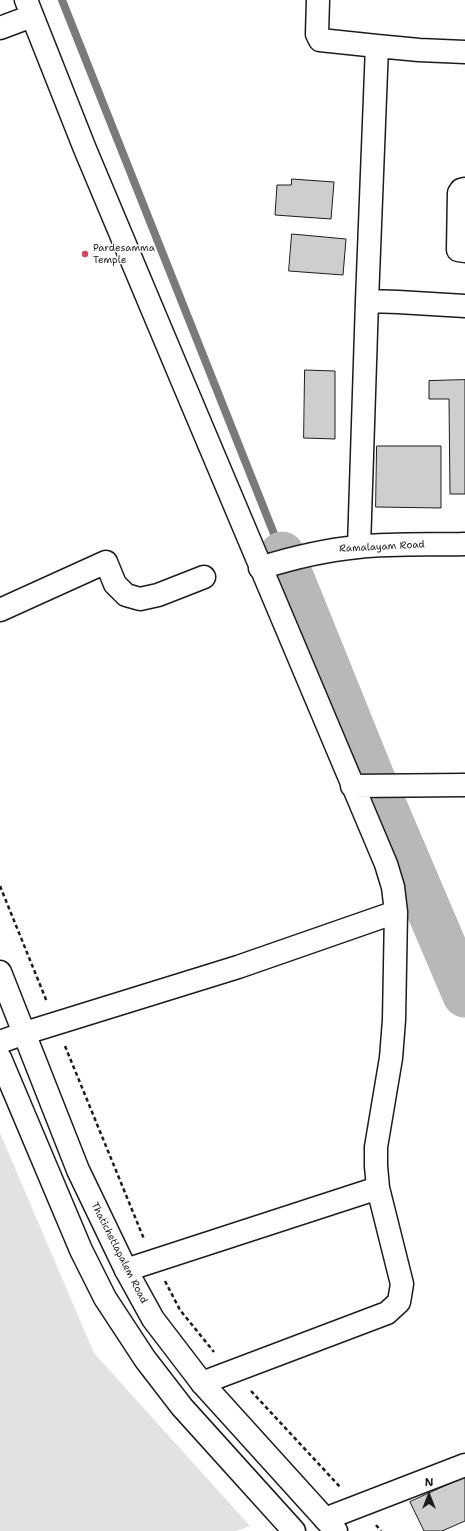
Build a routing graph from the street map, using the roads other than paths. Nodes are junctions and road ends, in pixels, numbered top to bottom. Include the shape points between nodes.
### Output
1 (318, 0) edge
2 (29, 8) edge
3 (0, 28) edge
4 (377, 46) junction
5 (465, 52) edge
6 (465, 189) edge
7 (465, 251) edge
8 (367, 301) junction
9 (465, 306) edge
10 (465, 544) edge
11 (359, 547) junction
12 (277, 563) junction
13 (204, 577) dead end
14 (0, 610) edge
15 (465, 785) edge
16 (352, 786) junction
17 (396, 912) junction
18 (0, 972) edge
19 (25, 1033) junction
20 (0, 1042) edge
21 (0, 1058) edge
22 (378, 1188) junction
23 (126, 1270) junction
24 (202, 1383) junction
25 (465, 1465) edge
26 (330, 1525) edge
27 (294, 1531) edge

1 - 4 street via 317,34 320,40
2 - 3 street
2 - 12 street via 88,156
4 - 5 street
4 - 8 street
6 - 7 street via 459,193 458,250
8 - 9 street
8 - 11 street
10 - 11 street, Ramalayam Road
11 - 12 street, Ramalayam Road
12 - 16 street
13 - 14 street via 158,595 140,599 126,595 115,584 106,562
15 - 16 street
16 - 17 street via 386,864 393,887
17 - 19 street via 238,967
17 - 22 street via 394,1020 391,1058 376,1147
18 - 19 street, Thatichetlapalem Road
19 - 20 street
19 - 23 street, Thatichetlapalem Road via 78,1170
21 - 27 street via 81,1250 105,1298 145,1359 182,1407
22 - 23 street
22 - 24 street via 402,1284 399,1302 387,1313
23 - 24 street, Thatichetlapalem Road via 153,1319
24 - 26 street, Thatichetlapalem Road
25 - 26 street via 358,1506

